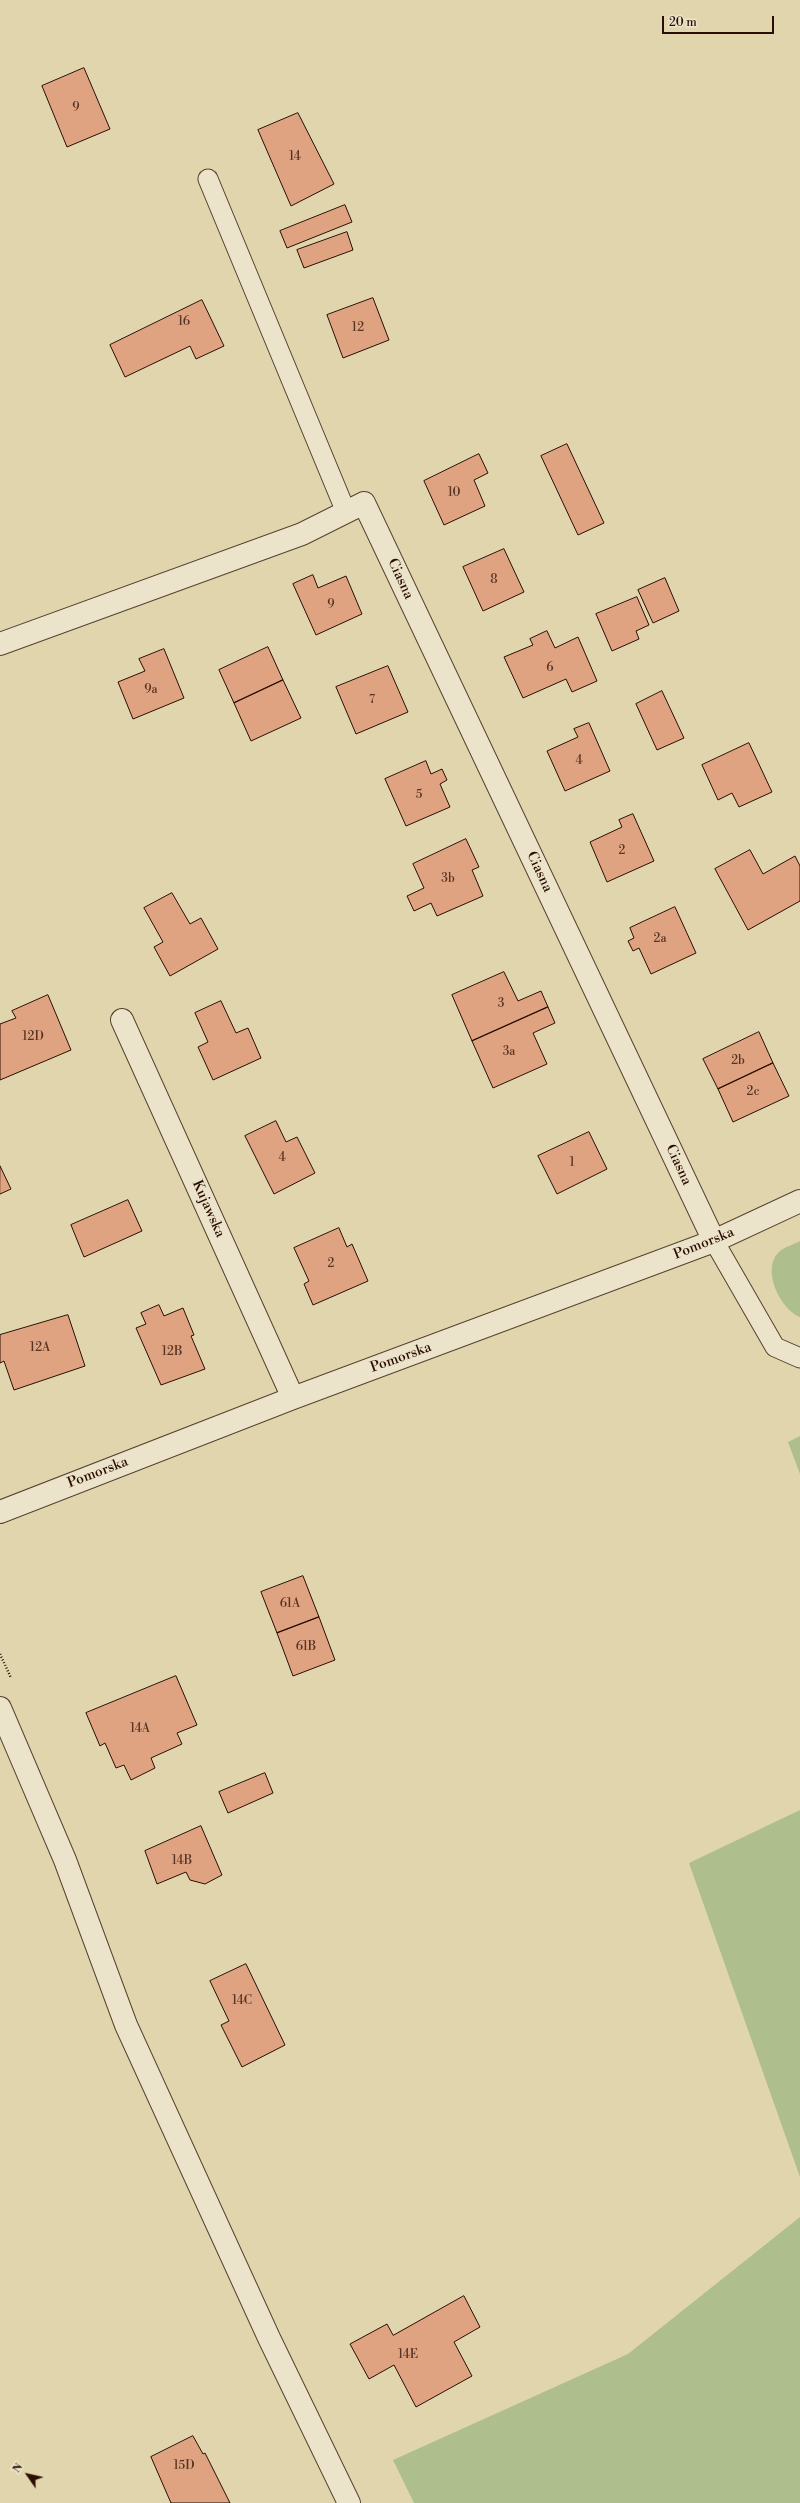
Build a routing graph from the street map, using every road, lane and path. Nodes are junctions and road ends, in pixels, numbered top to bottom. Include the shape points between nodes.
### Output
1 (208, 178) dead end
2 (355, 508) junction
3 (0, 644) edge
4 (122, 1020) dead end
5 (800, 1201) edge
6 (714, 1241) junction
7 (800, 1358) edge
8 (293, 1398) junction
9 (0, 1512) edge
10 (0, 1708) edge
11 (349, 2503) edge

1 - 2 lane
2 - 3 street via 302,534
2 - 6 street, Ciasna
4 - 8 street, Kujawska
5 - 6 street, Pomorska
6 - 7 lane via 775,1347
6 - 8 street, Pomorska
8 - 9 street, Pomorska
10 - 11 street via 65,1860 126,2025

